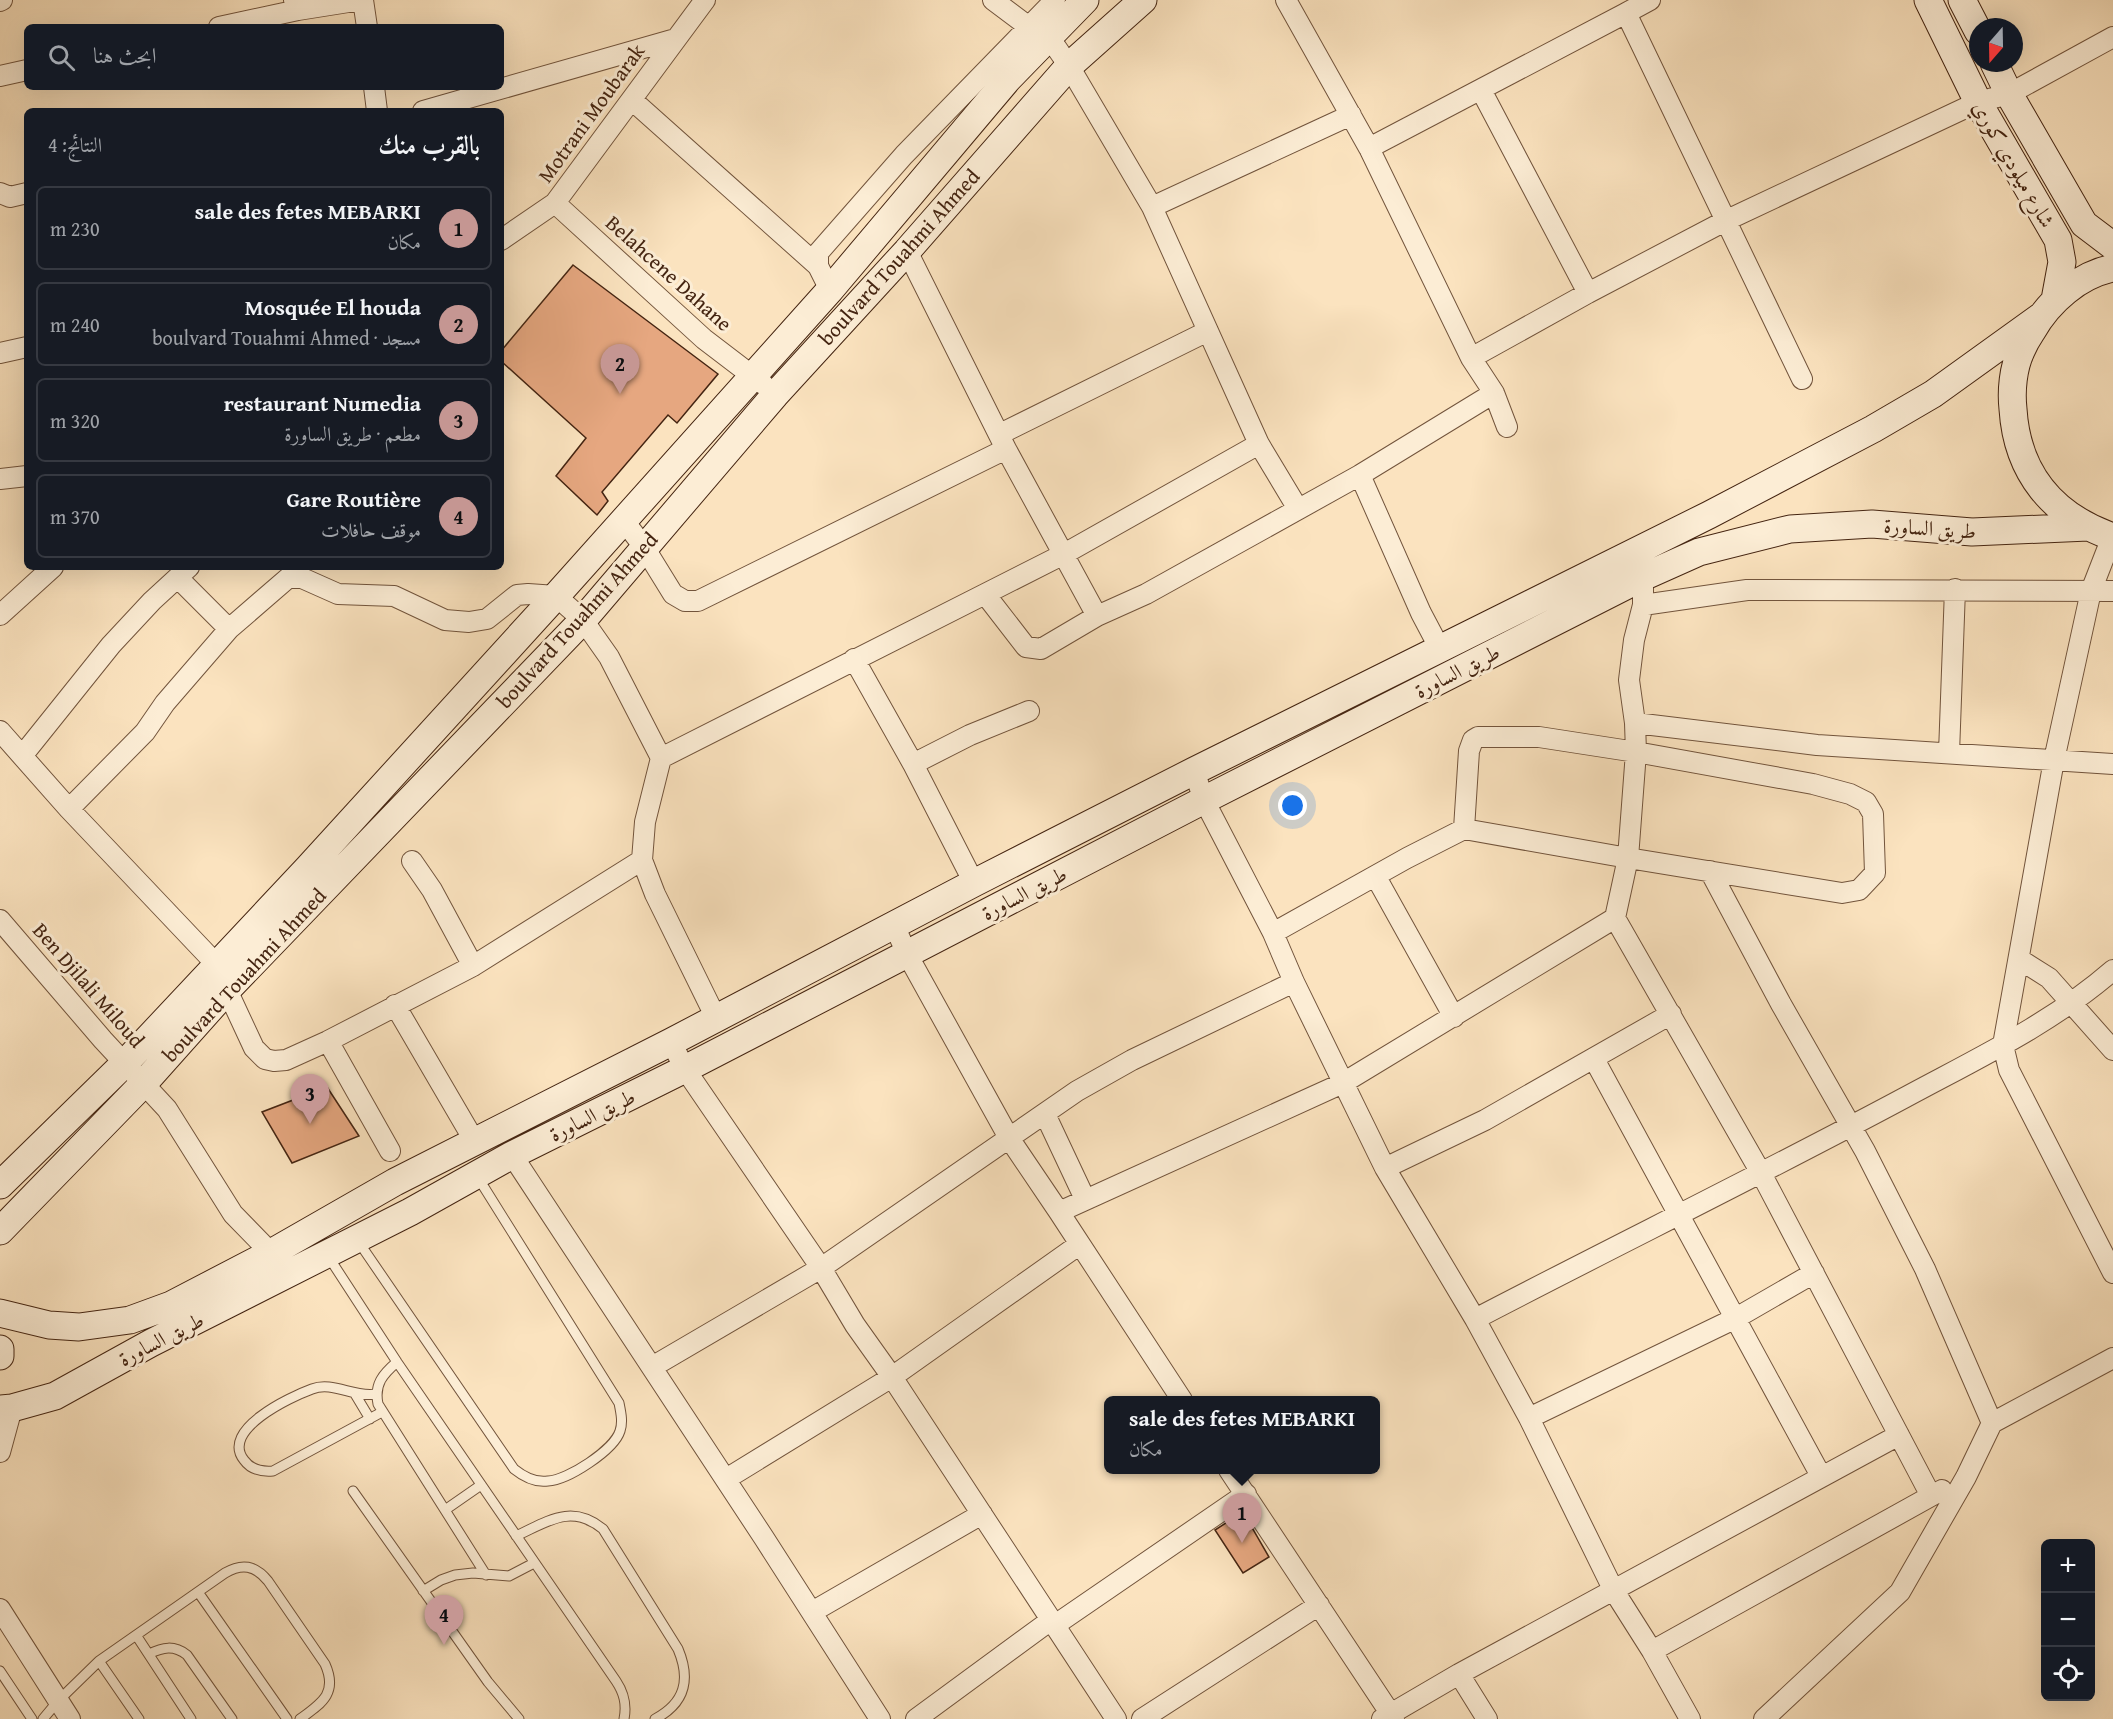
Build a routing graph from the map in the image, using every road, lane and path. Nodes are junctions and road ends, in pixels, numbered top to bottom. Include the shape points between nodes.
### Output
1 (362, 0) edge
2 (705, 0) edge
3 (993, 0) edge
4 (1054, 0) edge
5 (1086, 0) edge
6 (1143, 0) edge
7 (1286, 0) edge
8 (1650, 0) edge
9 (1928, 0) edge
10 (1962, 0) edge
11 (296, 5) edge
12 (1626, 13) junction
13 (1971, 18) edge
14 (230, 24) edge
15 (366, 24) edge
16 (1039, 32) junction
17 (2113, 37) edge
18 (675, 39) junction
19 (1069, 66) junction
20 (24, 71) edge
21 (1998, 72) edge
22 (0, 76) edge
23 (504, 88) edge
24 (374, 90) edge
25 (496, 90) edge
26 (1481, 90) junction
27 (2009, 94) junction
28 (632, 100) junction
29 (1978, 102) junction
30 (377, 108) edge
31 (434, 108) edge
32 (1351, 115) junction
33 (1369, 148) junction
34 (0, 193) edge
35 (24, 194) edge
36 (555, 203) junction
37 (1152, 207) junction
38 (1725, 221) junction
39 (504, 238) edge
40 (2113, 246) edge
41 (907, 251) junction
42 (818, 266) junction
43 (2113, 268) edge
44 (830, 290) junction
45 (1588, 293) junction
46 (2048, 308) junction
47 (1208, 331) junction
48 (24, 348) edge
49 (0, 352) edge
50 (1471, 358) junction
51 (753, 376) junction
52 (1802, 379) dead end
53 (1494, 393) junction
54 (775, 395) junction
55 (1507, 427) dead end
56 (1003, 442) junction
57 (1259, 444) junction
58 (1360, 475) junction
59 (24, 476) edge
60 (0, 480) edge
61 (1298, 509) junction
62 (624, 521) junction
63 (2105, 534) edge
64 (644, 547) junction
65 (1064, 554) junction
66 (50, 570) edge
67 (183, 572) edge
68 (1643, 577) junction
69 (1955, 589) junction
70 (2091, 591) junction
71 (2113, 591) edge
72 (986, 594) junction
73 (556, 596) junction
74 (1643, 605) junction
75 (0, 615) edge
76 (1096, 616) junction
77 (583, 620) junction
78 (228, 629) junction
79 (1440, 649) junction
80 (854, 659) junction
81 (1029, 711) dead end
82 (1635, 723) junction
83 (0, 731) edge
84 (1636, 752) junction
85 (1949, 753) junction
86 (22, 756) junction
87 (661, 758) junction
88 (2054, 760) junction
89 (913, 764) junction
90 (2113, 764) edge
91 (1194, 771) junction
92 (1204, 800) junction
93 (69, 808) junction
94 (1464, 829) junction
95 (1628, 858) junction
96 (642, 860) junction
97 (412, 861) dead end
98 (1710, 871) junction
99 (1376, 877) junction
100 (974, 883) junction
101 (1615, 918) junction
102 (0, 920) edge
103 (894, 925) junction
104 (1273, 933) junction
105 (907, 954) junction
106 (2019, 959) junction
107 (217, 965) junction
108 (473, 966) junction
109 (2113, 970) edge
110 (1294, 982) junction
111 (227, 990) junction
112 (2071, 1004) junction
113 (395, 1005) junction
114 (1671, 1014) junction
115 (1454, 1017) junction
116 (716, 1018) junction
117 (328, 1041) junction
118 (671, 1042) junction
119 (2003, 1045) junction
120 (2113, 1050) edge
121 (1594, 1059) junction
122 (124, 1063) junction
123 (685, 1069) junction
124 (144, 1083) junction
125 (1343, 1083) junction
126 (1045, 1114) junction
127 (1852, 1127) junction
128 (1009, 1138) junction
129 (475, 1142) junction
130 (390, 1151) dead end
131 (512, 1155) junction
132 (1385, 1168) junction
133 (1761, 1173) junction
134 (476, 1175) junction
135 (396, 1182) junction
136 (0, 1185) edge
137 (1085, 1199) junction
138 (410, 1212) junction
139 (1059, 1212) junction
140 (1679, 1213) junction
141 (0, 1231) edge
142 (356, 1239) junction
143 (1080, 1244) junction
144 (271, 1253) junction
145 (326, 1254) junction
146 (821, 1268) junction
147 (2113, 1273) edge
148 (1814, 1274) junction
149 (0, 1313) edge
150 (146, 1314) junction
151 (1736, 1318) junction
152 (1474, 1319) junction
153 (151, 1343) junction
154 (0, 1349) edge
155 (0, 1356) edge
156 (2113, 1358) edge
157 (397, 1362) junction
158 (652, 1367) junction
159 (892, 1377) junction
160 (355, 1394) junction
161 (376, 1394) junction
162 (1179, 1396) edge
163 (6, 1408) edge
164 (382, 1412) junction
165 (370, 1419) junction
166 (1529, 1419) junction
167 (1992, 1423) junction
168 (1899, 1435) junction
169 (0, 1452) edge
170 (1232, 1474) edge
171 (1821, 1476) junction
172 (1966, 1477) junction
173 (726, 1479) junction
174 (481, 1485) junction
175 (353, 1491) dead end
176 (1246, 1494) junction
177 (1931, 1496) junction
178 (445, 1510) junction
179 (982, 1514) junction
180 (516, 1536) junction
181 (534, 1563) junction
182 (486, 1575) junction
183 (423, 1591) junction
184 (1614, 1591) junction
185 (198, 1592) junction
186 (1319, 1605) junction
187 (0, 1609) edge
188 (812, 1612) junction
189 (1053, 1622) junction
190 (136, 1635) junction
191 (1653, 1651) junction
192 (149, 1654) junction
193 (99, 1661) junction
194 (0, 1671) edge
195 (1458, 1674) junction
196 (58, 1701) junction
197 (1389, 1717) edge
198 (32, 1719) edge
199 (43, 1719) edge
200 (70, 1719) edge
201 (139, 1719) edge
202 (191, 1719) edge
203 (232, 1719) edge
204 (287, 1719) edge
205 (300, 1719) edge
206 (519, 1719) edge
207 (624, 1719) edge
208 (655, 1719) edge
209 (880, 1719) edge
210 (916, 1719) edge
211 (1116, 1719) edge
212 (1142, 1719) edge
213 (1487, 1719) edge
214 (1690, 1719) edge
215 (1764, 1719) edge

1 - 11 street
1 - 15 street
2 - 18 street, Motrani Moubarak
3 - 16 street
4 - 16 street
5 - 16 main road, boulvard Touahmi Ahmed
6 - 19 main road, boulvard Touahmi Ahmed
7 - 32 street
8 - 12 street
9 - 29 main road, شارع ميلودي كوري
10 - 13 main road
11 - 14 street
12 - 26 street
12 - 38 street
16 - 19 street
16 - 42 street via 904,155 818,253
16 - 44 main road, boulvard Touahmi Ahmed via 1008,79
17 - 27 street
18 - 23 street
18 - 28 street, Motrani Moubarak
19 - 37 street
19 - 41 main road, boulvard Touahmi Ahmed
20 - 22 street
21 - 27 main road, شارع ميلودي كوري
24 - 30 street
25 - 31 street
26 - 33 street
26 - 45 street
27 - 29 street
27 - 40 main road, شارع ميلودي كوري via 2084,224
28 - 36 street, Motrani Moubarak
28 - 42 street
29 - 38 street
29 - 46 main road, شارع ميلودي كوري via 2058,240 2062,262
32 - 33 street
32 - 37 street
33 - 50 street
34 - 35 street via 10,197
36 - 39 street, Motrani Moubarak
36 - 51 street, Belahcene Dahane via 704,339
37 - 47 street
38 - 45 street
38 - 52 street
41 - 54 main road, boulvard Touahmi Ahmed
41 - 56 street
42 - 44 street
43 - 46 main road, طريق الساورة via 2080,282
44 - 51 main road, boulvard Touahmi Ahmed
45 - 50 street
46 - 63 main road via 2020,352 2011,392 2014,433 2029,471 2055,504
46 - 79 main road, طريق الساورة via 1933,394 1874,429
47 - 56 street
47 - 57 street
48 - 49 street
50 - 53 street
51 - 54 street, Belahcene Dahane
51 - 62 main road, boulvard Touahmi Ahmed
53 - 55 street
53 - 58 street
54 - 64 main road, boulvard Touahmi Ahmed
56 - 64 street via 698,601 685,601 673,594
56 - 65 street
57 - 61 street
57 - 65 street
58 - 61 street
58 - 79 street
59 - 60 street
61 - 76 street via 1146,594
62 - 64 street
62 - 73 main road, boulvard Touahmi Ahmed
63 - 68 main road, طريق الساورة via 1972,532 1872,524 1790,529 1699,552
63 - 70 street
64 - 77 main road, boulvard Touahmi Ahmed
65 - 72 street
65 - 76 street
66 - 75 street
67 - 78 street
67 - 86 street via 111,645
68 - 74 street
68 - 92 main road, طريق الساورة
69 - 70 street
69 - 74 street via 1747,590
69 - 85 street
70 - 71 street
70 - 88 street
72 - 76 street via 1021,642 1032,649 1041,649
72 - 80 street
73 - 77 street
73 - 78 street via 518,596 487,619 469,622 445,620 394,596 338,594 302,578 288,578
73 - 107 main road, boulvard Touahmi Ahmed
74 - 82 street via 1629,680
77 - 87 street via 609,657
77 - 111 main road, boulvard Touahmi Ahmed
78 - 93 street via 145,732
79 - 91 main road, طريق الساورة
80 - 87 street
80 - 89 street
81 - 89 street
82 - 84 street
82 - 85 street via 1816,745
83 - 86 street
84 - 94 street via 1539,737 1478,737 1469,751
84 - 95 street
84 - 98 street via 1813,784 1866,802 1873,814 1875,873 1859,890 1842,893
85 - 88 street
86 - 93 street
87 - 96 street via 647,813
88 - 90 street
88 - 106 street
89 - 100 street
91 - 92 street
91 - 100 main road, طريق الساورة
92 - 104 street
92 - 105 main road, طريق الساورة
93 - 107 street
94 - 95 street
94 - 99 street
95 - 98 street
95 - 101 street
96 - 108 street
96 - 116 street
97 - 108 street
98 - 127 street
99 - 104 street
99 - 115 street
100 - 103 main road, طريق الساورة
101 - 114 street
101 - 115 street
102 - 122 street, Ben Djilali Miloud
103 - 105 street
103 - 116 main road, طريق الساورة
104 - 110 street
105 - 123 main road, طريق الساورة
105 - 128 street
106 - 112 street via 2049,978
106 - 119 street
107 - 122 main road, boulvard Touahmi Ahmed
108 - 113 street
109 - 112 street
110 - 125 street
110 - 126 street via 1132,1060
111 - 117 street via 254,1048 265,1059 286,1060
111 - 124 main road, boulvard Touahmi Ahmed
112 - 119 street
112 - 120 street
113 - 117 street
113 - 129 street
114 - 121 street
114 - 133 street
115 - 125 street
116 - 118 main road, طريق الساورة
117 - 130 street
118 - 123 street
118 - 129 main road, طريق الساورة
119 - 127 street
119 - 147 street via 2008,1070
121 - 132 street via 1485,1120
121 - 140 street
122 - 124 street, Ben Djilali Miloud
122 - 136 main road, boulvard Touahmi Ahmed
123 - 131 main road, طريق الساورة
123 - 146 street
124 - 141 main road, boulvard Touahmi Ahmed
124 - 144 street, Ben Djilali Miloud via 167,1109 233,1214
125 - 132 street
125 - 137 street
126 - 128 street
126 - 137 street
127 - 133 street
127 - 167 street via 1925,1269
128 - 139 street
128 - 146 street
129 - 135 main road, طريق الساورة
131 - 134 main road, طريق الساورة
131 - 158 street
132 - 152 street
133 - 140 street
133 - 148 street
134 - 138 main road, طريق الساورة
134 - 142 lane via 619,1403 620,1432 612,1444 558,1480 535,1480 514,1469
135 - 138 main road
135 - 144 main road, طريق الساورة
137 - 139 street
138 - 142 main road, طريق الساورة
139 - 143 street
140 - 151 street
140 - 152 street
142 - 145 main road, طريق الساورة
143 - 159 street
143 - 162 street
144 - 150 main road, طريق الساورة
145 - 153 main road, طريق الساورة
145 - 157 lane
146 - 158 street
146 - 159 street
148 - 151 street
148 - 168 street
149 - 150 main road, طريق الساورة via 50,1325 79,1327
150 - 153 main road
151 - 166 street
151 - 171 street
152 - 166 street
153 - 163 main road, طريق الساورة via 55,1396
154 - 155 main road
156 - 167 street
157 - 161 lane via 381,1376
157 - 174 lane
158 - 173 street
159 - 173 street
159 - 179 street
160 - 161 lane
160 - 165 lane
160 - 165 lane via 321,1387 294,1397 246,1427 238,1446 243,1460 256,1470 273,1471
161 - 164 lane
163 - 169 street
164 - 165 lane
164 - 178 lane
166 - 184 street
167 - 172 street
168 - 171 street
168 - 177 street
170 - 176 street
171 - 184 street
172 - 177 street
172 - 215 street via 1900,1592
173 - 188 street
174 - 178 lane
174 - 180 lane
175 - 183 lane
176 - 186 street
176 - 189 street
177 - 191 street
178 - 182 lane
179 - 188 street
179 - 189 street
180 - 181 lane
180 - 208 lane via 570,1515 588,1519 603,1529 684,1663 682,1693 674,1706
181 - 182 lane via 509,1575
181 - 207 lane via 622,1690
182 - 183 lane via 455,1575
183 - 206 lane
184 - 191 street
184 - 195 street
185 - 190 lane
185 - 204 lane
185 - 205 lane via 234,1568 243,1566 262,1573 329,1674 328,1694
186 - 197 street
186 - 212 street
187 - 196 street
188 - 209 street
189 - 210 street
189 - 211 street
190 - 192 lane
190 - 193 lane
191 - 214 street
192 - 202 lane
192 - 203 lane via 169,1647 182,1651
193 - 196 lane
193 - 201 lane
194 - 198 lane
195 - 197 street
195 - 213 street
196 - 199 lane
196 - 200 street

